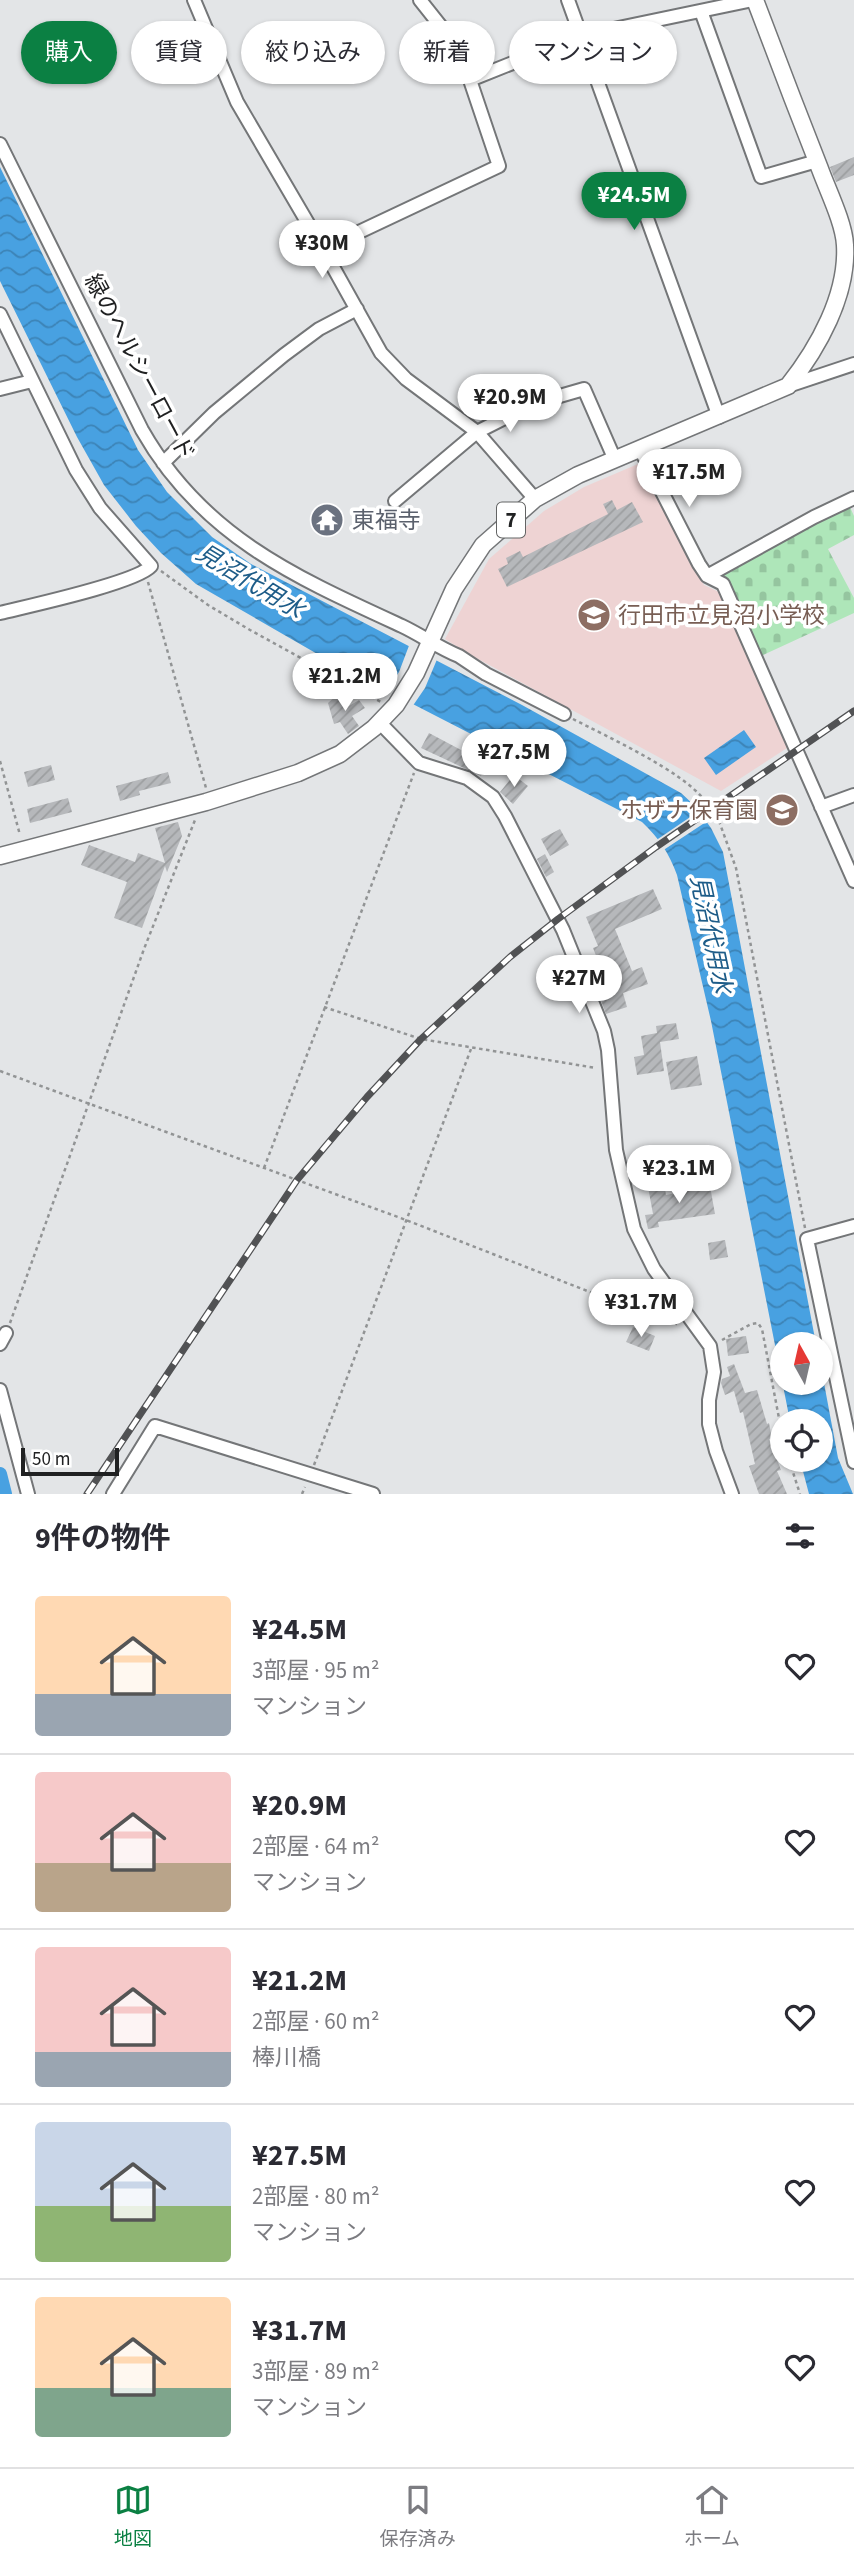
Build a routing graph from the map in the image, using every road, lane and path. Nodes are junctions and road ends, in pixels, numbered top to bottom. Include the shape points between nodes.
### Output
1 (194, 0) edge
2 (420, 0) edge
3 (568, 0) edge
4 (754, 0) edge
5 (701, 11) junction
6 (437, 21) edge
7 (575, 21) edge
8 (653, 21) edge
9 (472, 84) edge
10 (598, 84) edge
11 (0, 144) edge
12 (817, 161) junction
13 (850, 244) edge
14 (323, 249) junction
15 (854, 271) edge
16 (357, 309) junction
17 (0, 314) edge
18 (854, 364) edge
19 (32, 381) junction
20 (788, 386) junction
21 (0, 389) edge
22 (719, 417) junction
23 (477, 432) junction
24 (640, 449) junction
25 (615, 460) junction
26 (163, 464) junction
27 (854, 498) edge
28 (535, 499) junction
29 (396, 500) dead end
30 (148, 569) junction
31 (707, 576) junction
32 (0, 613) edge
33 (428, 644) junction
34 (394, 707) junction
35 (564, 715) joint
36 (380, 723) junction
37 (0, 761) edge
38 (419, 763) junction
39 (854, 795) edge
40 (704, 800) dead end
41 (209, 801) junction
42 (193, 805) junction
43 (821, 807) junction
44 (719, 821) dead end
45 (22, 841) dead end
46 (0, 856) edge
47 (854, 881) edge
48 (324, 1007) junction
49 (471, 1049) junction
50 (609, 1070) junction
51 (0, 1071) edge
52 (89, 1105) junction
53 (264, 1168) junction
54 (406, 1220) junction
55 (854, 1226) edge
56 (807, 1239) junction
57 (694, 1323) junction
58 (3, 1339) edge
59 (710, 1346) junction
60 (0, 1390) edge
61 (777, 1409) edge
62 (848, 1410) edge
63 (854, 1462) edge
64 (793, 1472) edge
65 (310, 1474) junction
66 (28, 1494) edge
67 (113, 1494) edge
68 (302, 1494) edge
69 (373, 1494) edge
70 (732, 1494) edge
71 (800, 1494) edge

1 - 14 street via 237,102
2 - 6 street
3 - 7 street
4 - 5 street
4 - 12 main road, 7
5 - 8 street
5 - 12 street via 761,177
9 - 14 street via 499,166
10 - 22 street
11 - 26 street via 132,411
12 - 13 main road, 7
13 - 15 street
13 - 20 main road, 7 via 838,295 808,360
14 - 16 street
16 - 23 street via 380,353 406,379
16 - 26 street via 284,355 214,413
17 - 19 street
18 - 20 street
19 - 21 street
19 - 30 street via 82,480
20 - 22 main road, 7
22 - 24 main road, 7
23 - 25 street via 532,404 584,389
23 - 28 street
23 - 29 street
24 - 25 main road, 7
24 - 31 street
25 - 28 main road, 7
26 - 33 street via 195,503 246,545
27 - 31 street
28 - 33 main road, 7 via 483,545 454,589
30 - 32 street via 108,585
30 - 34 path via 168,574 250,630
30 - 41 path
31 - 43 street via 723,584
33 - 34 main road, 7
33 - 35 street via 459,656
34 - 36 main road, 7
35 - 40 path via 687,783
36 - 38 street
36 - 41 main road, 7 via 316,766
37 - 45 path
38 - 48 path
38 - 50 street via 467,778 488,791 500,806 563,929 604,1031
39 - 43 street
41 - 42 main road, 7
42 - 46 main road, 7
42 - 52 path via 195,820
43 - 47 street
44 - 56 path via 736,869
48 - 49 path via 408,1036
48 - 53 path
49 - 50 path
49 - 54 path
50 - 57 street via 616,1150 634,1229 654,1269
51 - 52 path
52 - 53 path
52 - 58 path
53 - 54 path
54 - 57 path via 664,1321
54 - 65 path
55 - 56 street
56 - 62 street
57 - 59 street
59 - 61 path via 758,1323
59 - 70 street via 714,1372 709,1424
60 - 66 street
62 - 63 street
64 - 71 path
65 - 67 street via 155,1426
65 - 68 path
65 - 69 street

